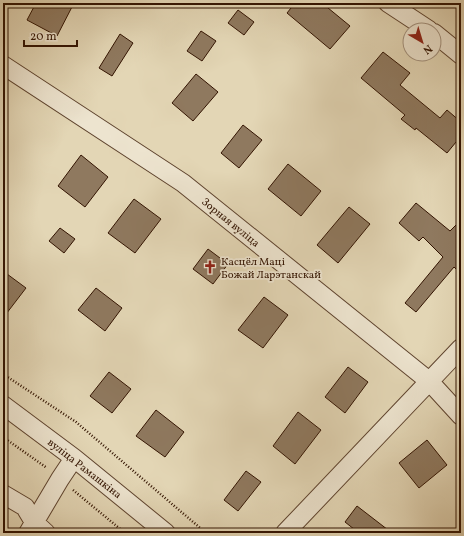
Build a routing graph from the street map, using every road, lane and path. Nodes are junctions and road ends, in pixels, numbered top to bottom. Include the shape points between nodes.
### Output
1 (388, 3) edge
2 (417, 22) edge
3 (442, 40) edge
4 (461, 55) edge
5 (3, 65) edge
6 (461, 348) edge
7 (3, 374) edge
8 (429, 381) junction
9 (3, 405) edge
10 (461, 416) edge
11 (74, 458) junction
12 (3, 494) edge
13 (3, 526) edge
14 (36, 529) edge
15 (10, 533) edge
16 (166, 533) edge
17 (206, 533) edge
18 (285, 533) edge

1 - 2 street
3 - 4 street
5 - 8 street, Зорная вуліца via 183,183
6 - 8 street
7 - 17 path via 76,422
8 - 10 street, Зорная вуліца
8 - 18 street
9 - 11 street, вуліца Рамашкіна
11 - 14 street via 60,479
11 - 16 street, вуліца Рамашкіна
12 - 14 street via 25,507
13 - 15 path via 11,530

